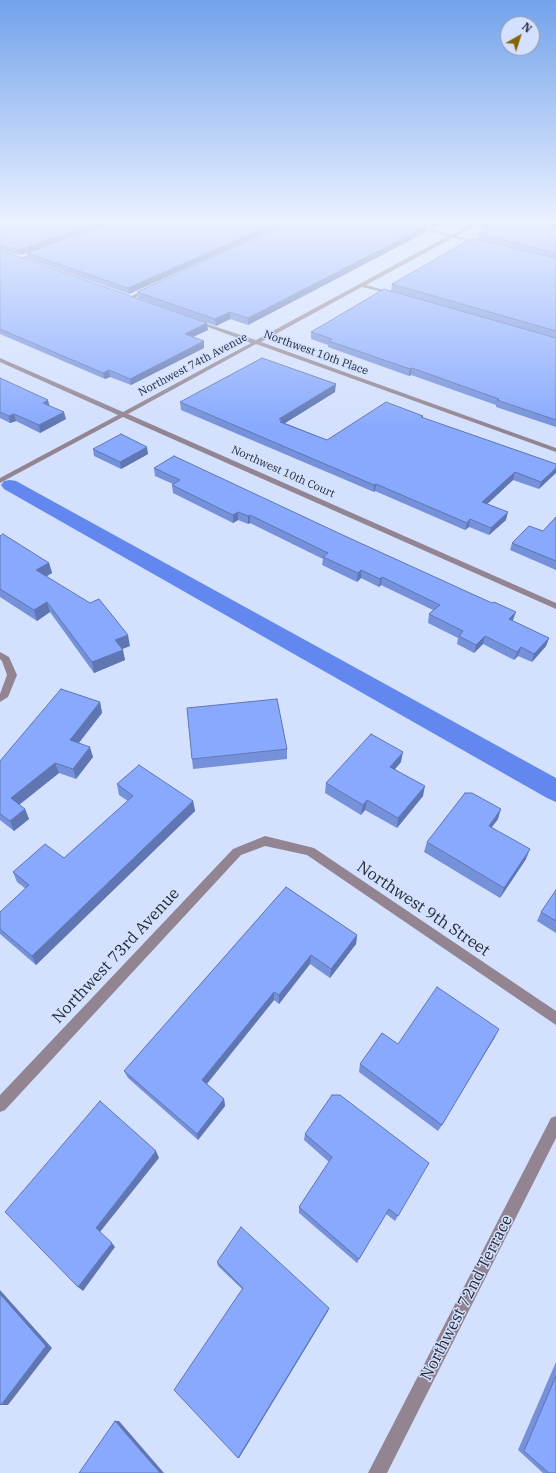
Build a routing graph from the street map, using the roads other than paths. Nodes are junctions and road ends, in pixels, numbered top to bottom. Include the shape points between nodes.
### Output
1 (148, 290) edge
2 (353, 290) edge
3 (378, 290) edge
4 (123, 296) edge
5 (399, 296) edge
6 (130, 298) junction
7 (138, 301) edge
8 (189, 319) edge
9 (258, 342) junction
10 (0, 360) edge
11 (123, 413) junction
12 (556, 450) edge
13 (0, 481) edge
14 (556, 606) edge
15 (0, 655) edge
16 (0, 698) edge
17 (265, 841) joint
18 (556, 1019) edge
19 (0, 1105) edge
20 (556, 1123) edge
21 (377, 1473) edge

1 - 6 street
2 - 9 street, Northwest 74th Avenue
3 - 5 street
4 - 6 street
6 - 7 street
8 - 9 street, Northwest 10th Place
9 - 11 street, Northwest 74th Avenue
9 - 12 street, Northwest 10th Place
10 - 11 street, Northwest 10th Court
11 - 13 street, Northwest 74th Avenue
11 - 14 street, Northwest 10th Court
15 - 16 street via 6,659 12,675 5,695
17 - 18 street, Northwest 9th Street via 310,851
17 - 19 street, Northwest 73rd Avenue via 237,852
20 - 21 street, Northwest 72nd Terrace

